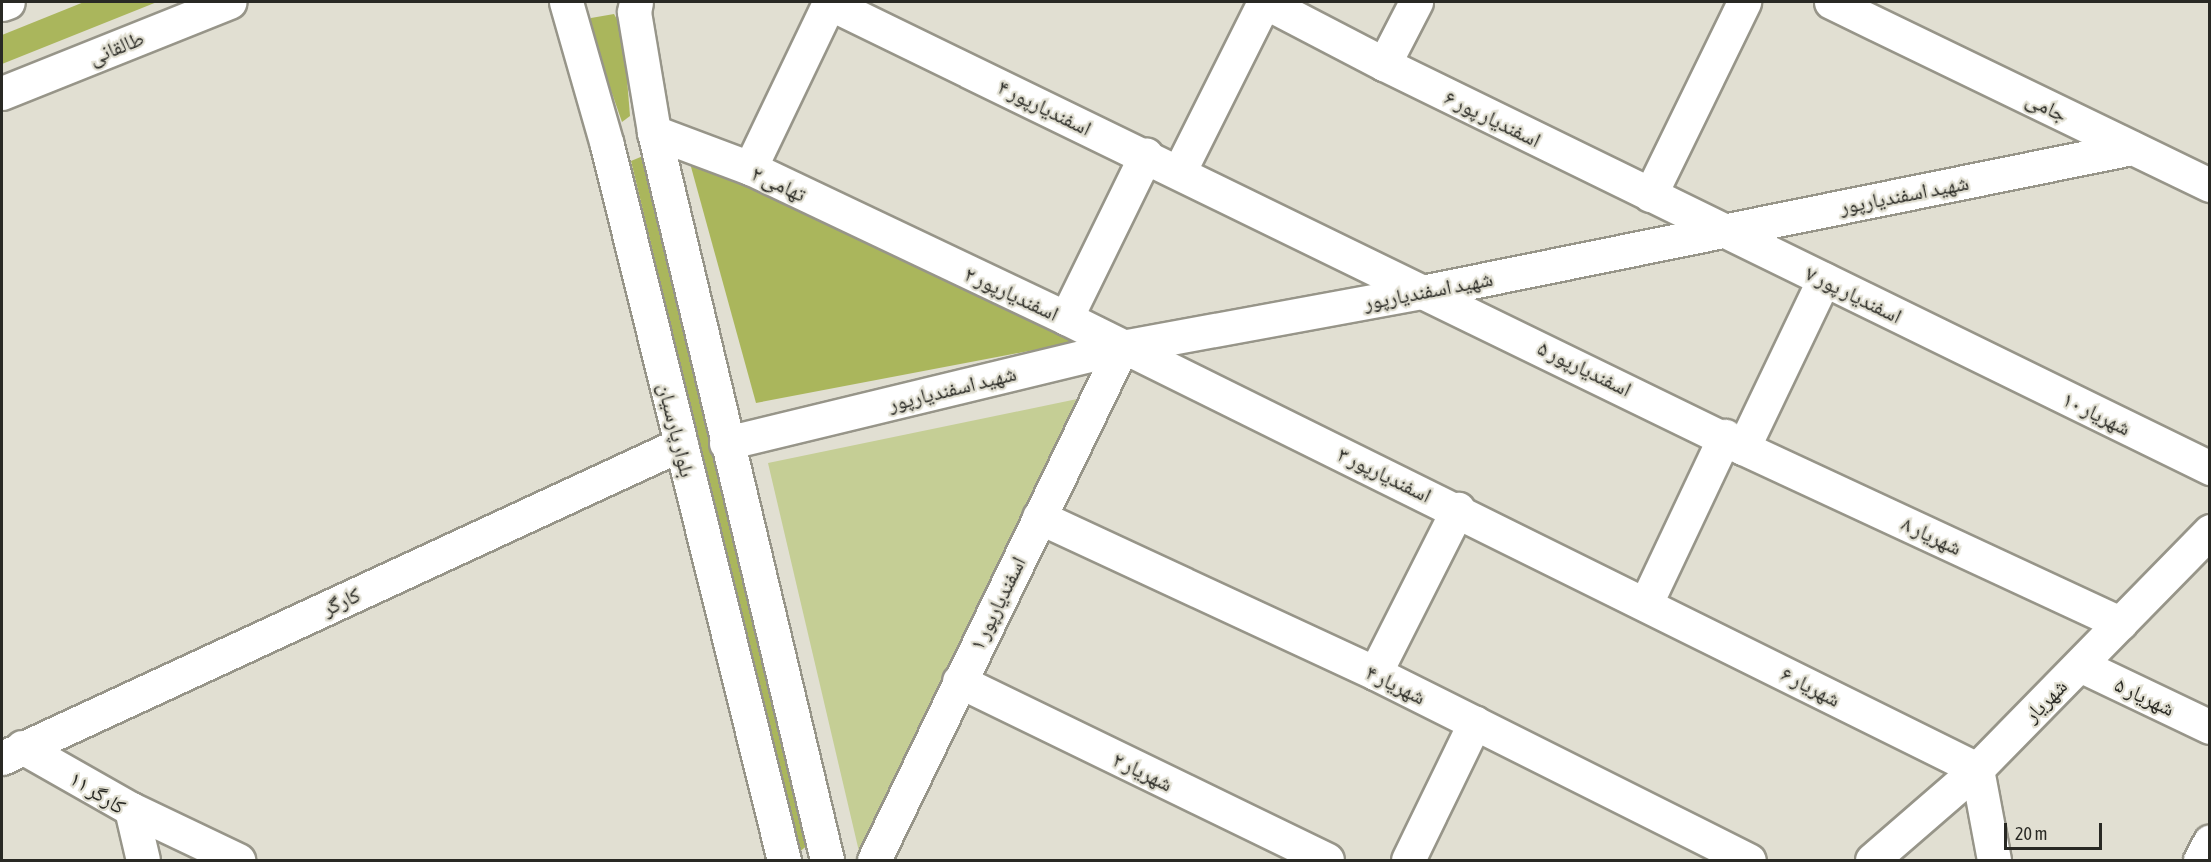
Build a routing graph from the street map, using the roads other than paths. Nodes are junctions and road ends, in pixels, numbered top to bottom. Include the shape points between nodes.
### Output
1 (8, 2) edge
2 (230, 2) edge
3 (566, 2) edge
4 (636, 2) edge
5 (1265, 2) edge
6 (1416, 2) edge
7 (1744, 2) edge
8 (1831, 2) edge
9 (2, 4) edge
10 (1891, 15) edge
11 (1384, 64) junction
12 (2, 93) edge
13 (654, 132) junction
14 (607, 145) junction
15 (2132, 148) junction
16 (1146, 155) junction
17 (750, 168) junction
18 (1180, 171) junction
19 (2210, 185) edge
20 (1650, 195) junction
21 (1724, 230) junction
22 (901, 241) joint
23 (1824, 279) junction
24 (1427, 291) junction
25 (1066, 318) junction
26 (1122, 347) junction
27 (1985, 357) joint
28 (1734, 442) junction
29 (726, 443) junction
30 (681, 444) junction
31 (2210, 468) edge
32 (1458, 509) junction
33 (1039, 517) junction
34 (2210, 531) edge
35 (1646, 603) junction
36 (2120, 623) junction
37 (2080, 665) junction
38 (1375, 673) junction
39 (959, 681) junction
40 (1475, 722) junction
41 (2210, 727) edge
42 (12, 753) edge
43 (1977, 769) junction
44 (131, 809) junction
45 (2210, 841) edge
46 (821, 854) edge
47 (2000, 857) edge
48 (785, 858) edge
49 (143, 861) edge
50 (238, 861) edge
51 (874, 861) edge
52 (1327, 861) edge
53 (1408, 861) edge
54 (1749, 861) edge
55 (1872, 861) edge
56 (2200, 861) edge

1 - 9 street
2 - 12 street, طالقانی
3 - 14 street, بلوار پارسیان
4 - 13 street via 634,12
5 - 11 street, اسفندیار پور ۶
5 - 18 street
6 - 11 street
7 - 20 street
8 - 10 street, جامی
10 - 15 street, جامی
11 - 20 street, اسفندیار پور ۶
13 - 14 street
13 - 17 street, تهامی ۲
13 - 29 street
14 - 30 street, بلوار پارسیان
15 - 19 street, جامی
15 - 21 street, شهید اسفندیارپور
16 - 17 street, اسفندیارپور ۴ via 829,3
16 - 18 street, اسفندیارپور ۴
16 - 25 street
17 - 22 street, تهامی ۲
18 - 24 street, اسفندیارپور ۴
20 - 21 street, اسفندیار پور ۶
21 - 23 street, اسفندیار پور ۷
21 - 24 street, شهید اسفندیارپور
22 - 25 street, اسفندیارپور ۲
23 - 27 street, اسفندیار پور ۷
23 - 28 street
24 - 26 street, شهید اسفندیارپور
24 - 28 street, اسفندیارپور ۵
25 - 26 street, اسفندیارپور ۲
26 - 29 street, شهید اسفندیارپور
26 - 32 street, اسفندیارپور ۳
26 - 33 street, اسفندیارپور ۱
27 - 31 street, شهریار ۱۰
28 - 35 street
28 - 36 street, شهریار ۸
29 - 46 street
30 - 42 street, کارگر
30 - 48 street, بلوار پارسیان
32 - 35 street, اسفندیارپور ۳
32 - 38 street
33 - 38 street, شهریار ۴
33 - 39 street, اسفندیارپور ۱
34 - 36 street, شهریار
35 - 43 street, شهریار ۶
36 - 37 street, شهریار
37 - 41 street, شهریار ۵
37 - 43 street, شهریار
38 - 40 street, شهریار ۴
39 - 51 street, اسفندیارپور ۱
39 - 52 street, شهریار ۲
40 - 53 street
40 - 54 street, شهریار ۴
42 - 44 street, کارگر ۱۱
43 - 47 street
43 - 55 street, شهریار
44 - 49 street, کارگر ۱۱
44 - 50 street
45 - 56 street

